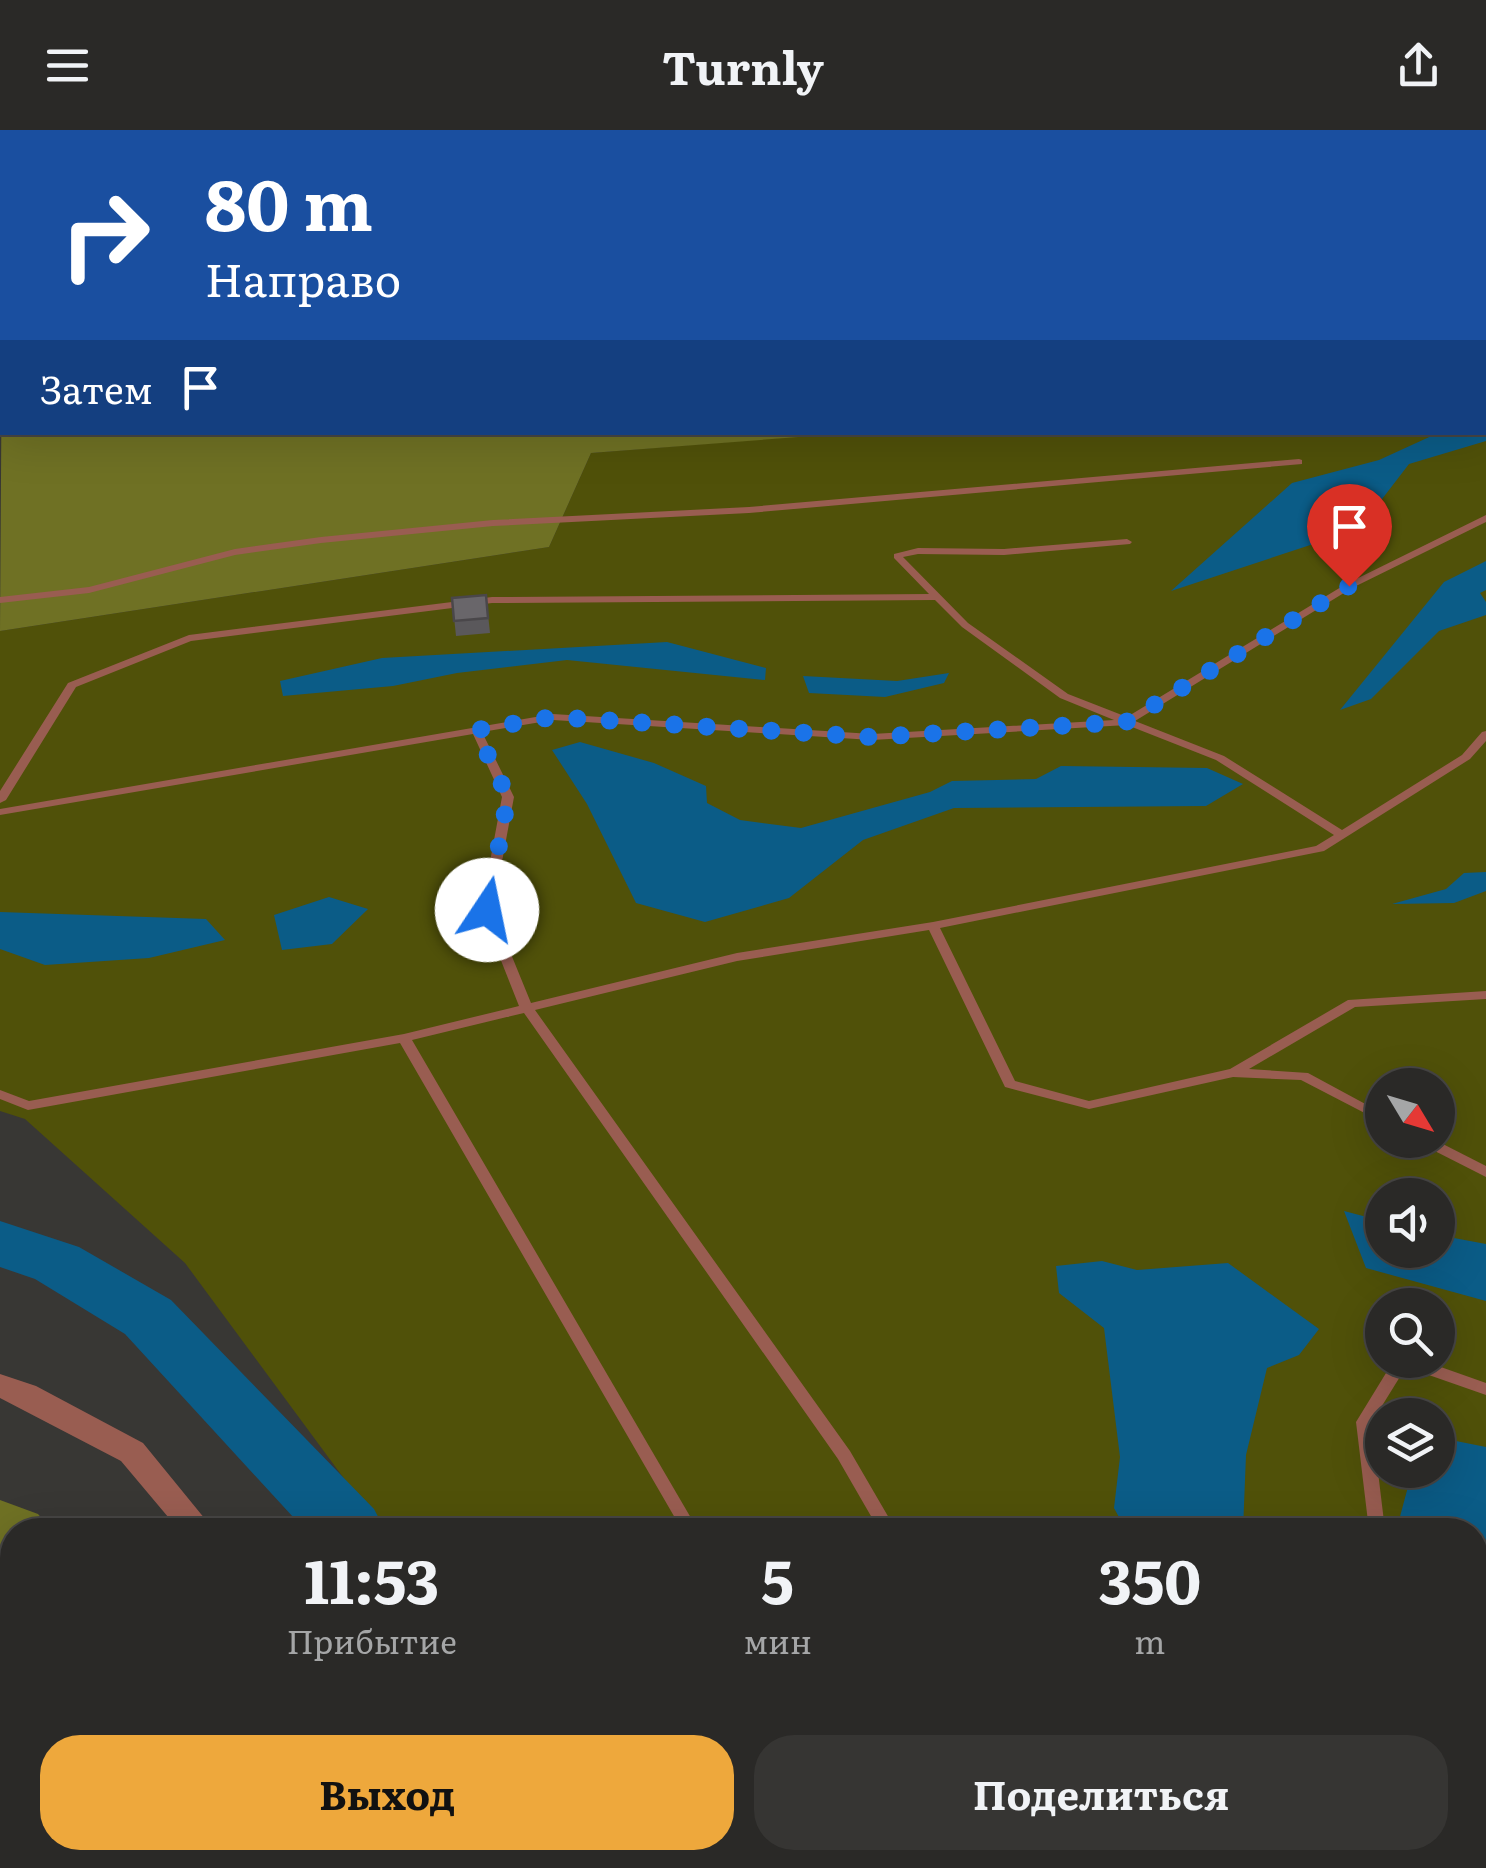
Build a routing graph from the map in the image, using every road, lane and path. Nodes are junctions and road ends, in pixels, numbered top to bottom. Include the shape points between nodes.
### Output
1 (1299, 462) dead end
2 (1486, 518) edge
3 (1127, 542) dead end
4 (938, 597) junction
5 (0, 600) edge
6 (1126, 722) junction
7 (476, 730) junction
8 (1486, 734) edge
9 (0, 800) edge
10 (0, 812) edge
11 (1342, 835) junction
12 (932, 926) junction
13 (1486, 994) edge
14 (525, 1006) junction
15 (404, 1038) junction
16 (1233, 1073) junction
17 (0, 1094) edge
18 (1365, 1109) edge
19 (1455, 1156) edge
20 (1486, 1172) edge
21 (1392, 1378) edge
22 (1455, 1378) edge
23 (0, 1386) edge
24 (1486, 1388) edge
25 (188, 1518) edge
26 (683, 1518) edge
27 (881, 1518) edge
28 (1376, 1518) edge

1 - 5 lane via 322,540 235,552 89,590
2 - 6 lane via 1349,586
3 - 4 lane via 897,556
4 - 6 lane via 965,625 1064,696
4 - 9 lane via 492,600 189,638 72,685
6 - 7 lane via 872,737 553,717
6 - 11 lane via 1220,758
7 - 10 lane
7 - 14 lane via 508,797 487,910
8 - 11 lane via 1466,757
11 - 12 lane via 1320,849
12 - 14 lane via 737,957
12 - 16 lane via 1010,1084 1089,1105
13 - 16 lane via 1352,1003
14 - 15 lane
14 - 27 lane via 844,1455
15 - 17 lane via 28,1106
15 - 26 lane
16 - 18 lane via 1303,1076
19 - 20 lane
21 - 28 lane via 1364,1422
22 - 24 lane
23 - 25 street via 132,1452

